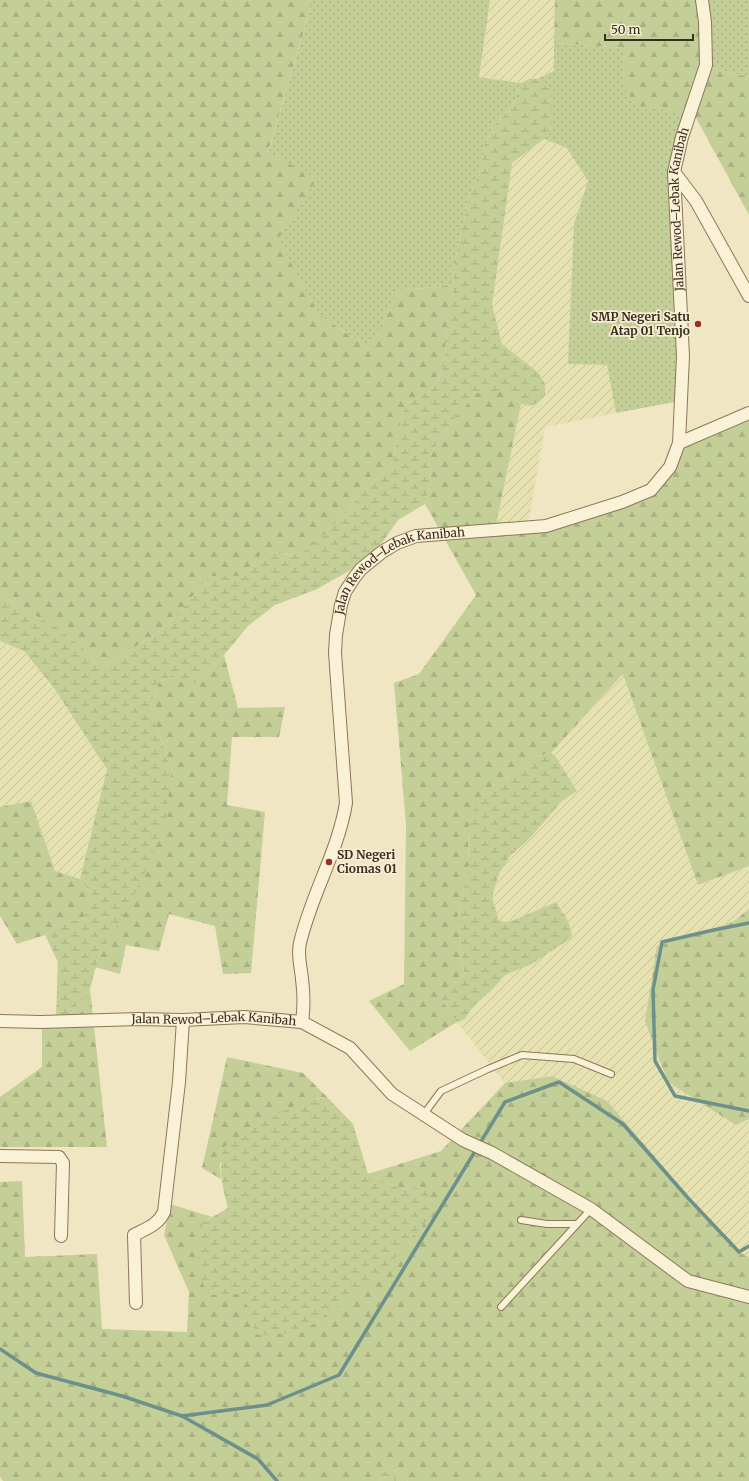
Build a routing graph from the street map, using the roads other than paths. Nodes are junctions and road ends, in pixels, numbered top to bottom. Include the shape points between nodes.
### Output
1 (702, 0) edge
2 (674, 172) junction
3 (749, 296) edge
4 (749, 413) edge
5 (679, 443) junction
6 (184, 1020) junction
7 (0, 1021) edge
8 (302, 1022) junction
9 (611, 1074) dead end
10 (424, 1114) junction
11 (0, 1156) edge
12 (591, 1209) junction
13 (521, 1220) dead end
14 (576, 1224) junction
15 (62, 1236) dead end
16 (749, 1297) edge
17 (136, 1303) dead end
18 (501, 1307) dead end

1 - 2 street, Jalan Rewod–Lebak Kanibah via 706,65 682,137
2 - 3 street via 696,201
2 - 5 street, Jalan Rewod–Lebak Kanibah via 683,356
4 - 5 street
5 - 8 street, Jalan Rewod–Lebak Kanibah via 670,467 651,490 546,526 416,536 382,552 361,569 345,592 336,634 336,653 346,803 344,818 300,942 298,954 304,1008
6 - 7 street, Jalan Rewod–Lebak Kanibah
6 - 8 street, Jalan Rewod–Lebak Kanibah via 244,1017
6 - 17 street via 164,1212 160,1220 134,1235
8 - 10 street via 350,1048 392,1094
9 - 10 lane via 574,1059 522,1055 441,1090
10 - 12 street via 463,1140 492,1153
11 - 15 street via 59,1157 63,1163
12 - 14 lane
12 - 16 street via 688,1281
13 - 14 lane via 547,1224
14 - 18 lane

